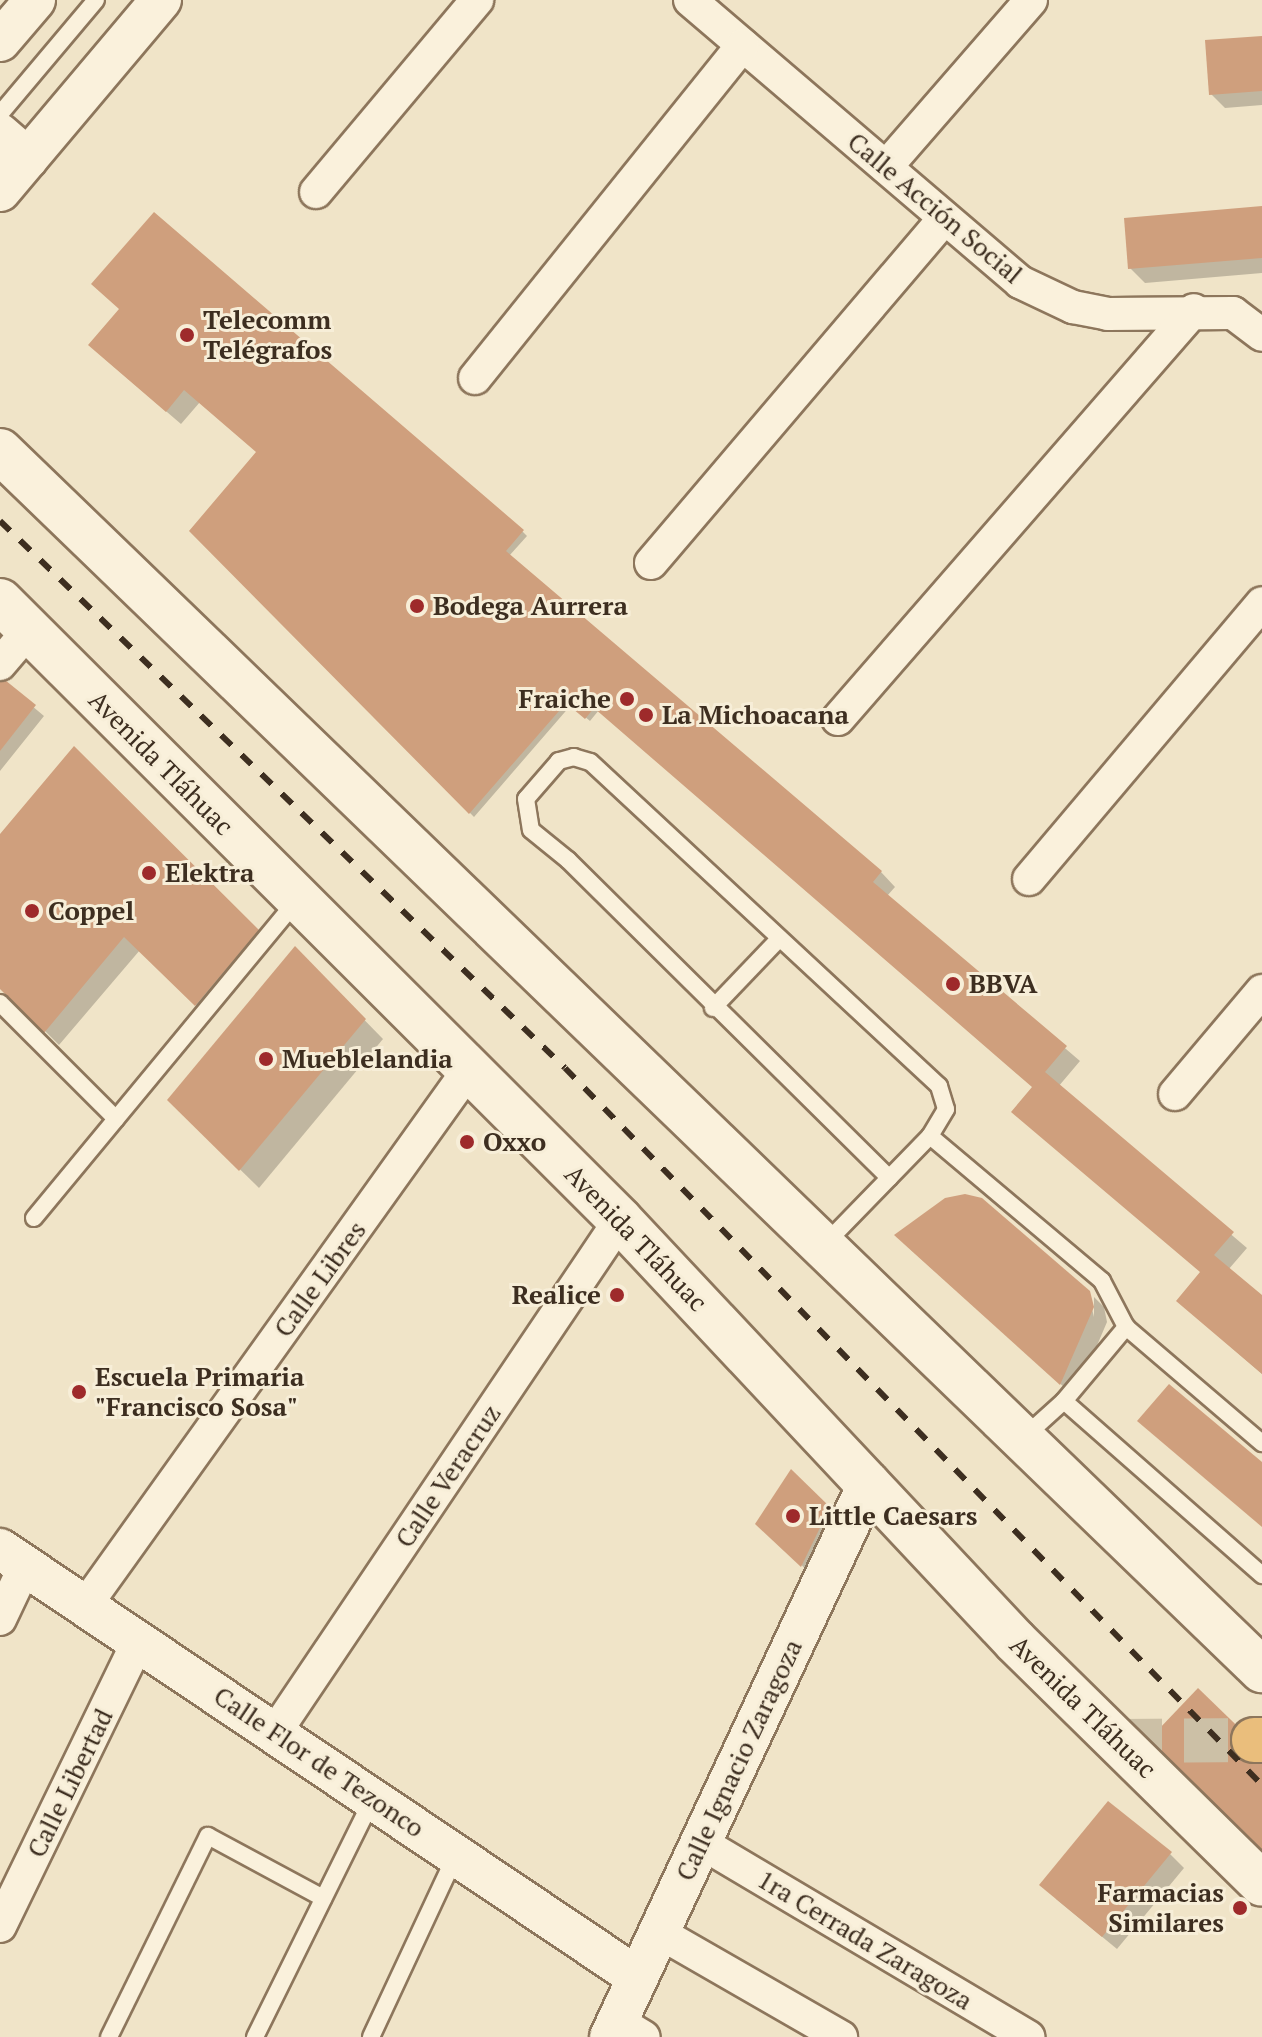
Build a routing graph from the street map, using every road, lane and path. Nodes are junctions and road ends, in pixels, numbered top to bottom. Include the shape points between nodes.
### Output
1 (35, 0) edge
2 (96, 0) edge
3 (161, 0) edge
4 (477, 0) edge
5 (1031, 0) edge
6 (692, 1) edge
7 (0, 41) edge
8 (743, 45) junction
9 (0, 114) edge
10 (14, 146) edge
11 (886, 167) junction
12 (0, 191) edge
13 (316, 192) dead end
14 (945, 218) junction
15 (1194, 310) junction
16 (1262, 335) edge
17 (475, 378) dead end
18 (0, 451) edge
19 (651, 563) dead end
20 (1262, 603) edge
21 (14, 616) edge
22 (0, 664) edge
23 (838, 719) dead end
24 (1029, 879) dead end
25 (297, 899) junction
26 (779, 939) junction
27 (1262, 991) edge
28 (0, 1003) edge
29 (713, 1008) junction
30 (470, 1068) junction
31 (1175, 1094) dead end
32 (116, 1119) junction
33 (930, 1136) junction
34 (889, 1178) junction
35 (34, 1218) dead end
36 (620, 1220) junction
37 (823, 1246) junction
38 (1126, 1327) junction
39 (1064, 1401) junction
40 (1022, 1439) junction
41 (1262, 1443) edge
42 (869, 1482) junction
43 (12, 1558) edge
44 (1262, 1575) edge
45 (85, 1606) junction
46 (0, 1619) edge
47 (139, 1640) junction
48 (1262, 1670) edge
49 (276, 1731) junction
50 (372, 1799) junction
51 (700, 1842) junction
52 (456, 1855) junction
53 (1262, 1884) edge
54 (323, 1898) junction
55 (0, 1926) edge
56 (660, 1933) junction
57 (637, 1977) junction
58 (623, 2032) edge
59 (109, 2037) edge
60 (255, 2037) edge
61 (371, 2037) edge
62 (841, 2037) edge
63 (1029, 2037) edge

1 - 7 street
2 - 9 lane
3 - 10 street
4 - 13 street
5 - 11 street
6 - 8 street, Calle Acción Social
8 - 11 street, Calle Acción Social
8 - 17 street
10 - 12 street
11 - 14 street, Calle Acción Social
14 - 15 street, Calle Acción Social via 1020,282 1073,307 1108,314
14 - 19 street
15 - 16 street, Calle Acción Social via 1233,313
15 - 23 street
18 - 37 main road
20 - 24 street
21 - 22 street
21 - 25 main road, Avenida Tláhuac
25 - 30 main road, Avenida Tláhuac
25 - 32 lane
26 - 29 lane
26 - 29 lane via 590,762 574,757 559,761 526,799 531,830 568,860
26 - 33 lane via 939,1086 946,1109
27 - 31 street
28 - 32 lane
29 - 34 lane
30 - 36 main road, Avenida Tláhuac
30 - 45 street, Calle Libres
32 - 35 lane
33 - 34 lane
33 - 38 lane via 1102,1281
34 - 37 lane
36 - 42 main road, Avenida Tláhuac
36 - 49 street, Calle Veracruz
37 - 40 main road
38 - 39 lane
38 - 41 lane
39 - 40 lane
39 - 44 lane
40 - 48 main road
42 - 51 street, Calle Ignacio Zaragoza
42 - 53 main road, Avenida Tláhuac via 1015,1641
43 - 45 street, Calle Flor de Tezonco
43 - 46 street
45 - 47 street, Calle Flor de Tezonco
47 - 49 street, Calle Flor de Tezonco
47 - 55 street, Calle Libertad
49 - 50 street, Calle Flor de Tezonco
50 - 52 street, Calle Flor de Tezonco
50 - 54 lane
51 - 56 street, Calle Ignacio Zaragoza
51 - 63 street, 1ra Cerrada Zaragoza
52 - 57 street, Calle Flor de Tezonco
52 - 61 lane
54 - 59 lane via 208,1836
54 - 60 lane
56 - 57 street, Calle Ignacio Zaragoza
56 - 62 street
57 - 58 street, Calle Ignacio Zaragoza

